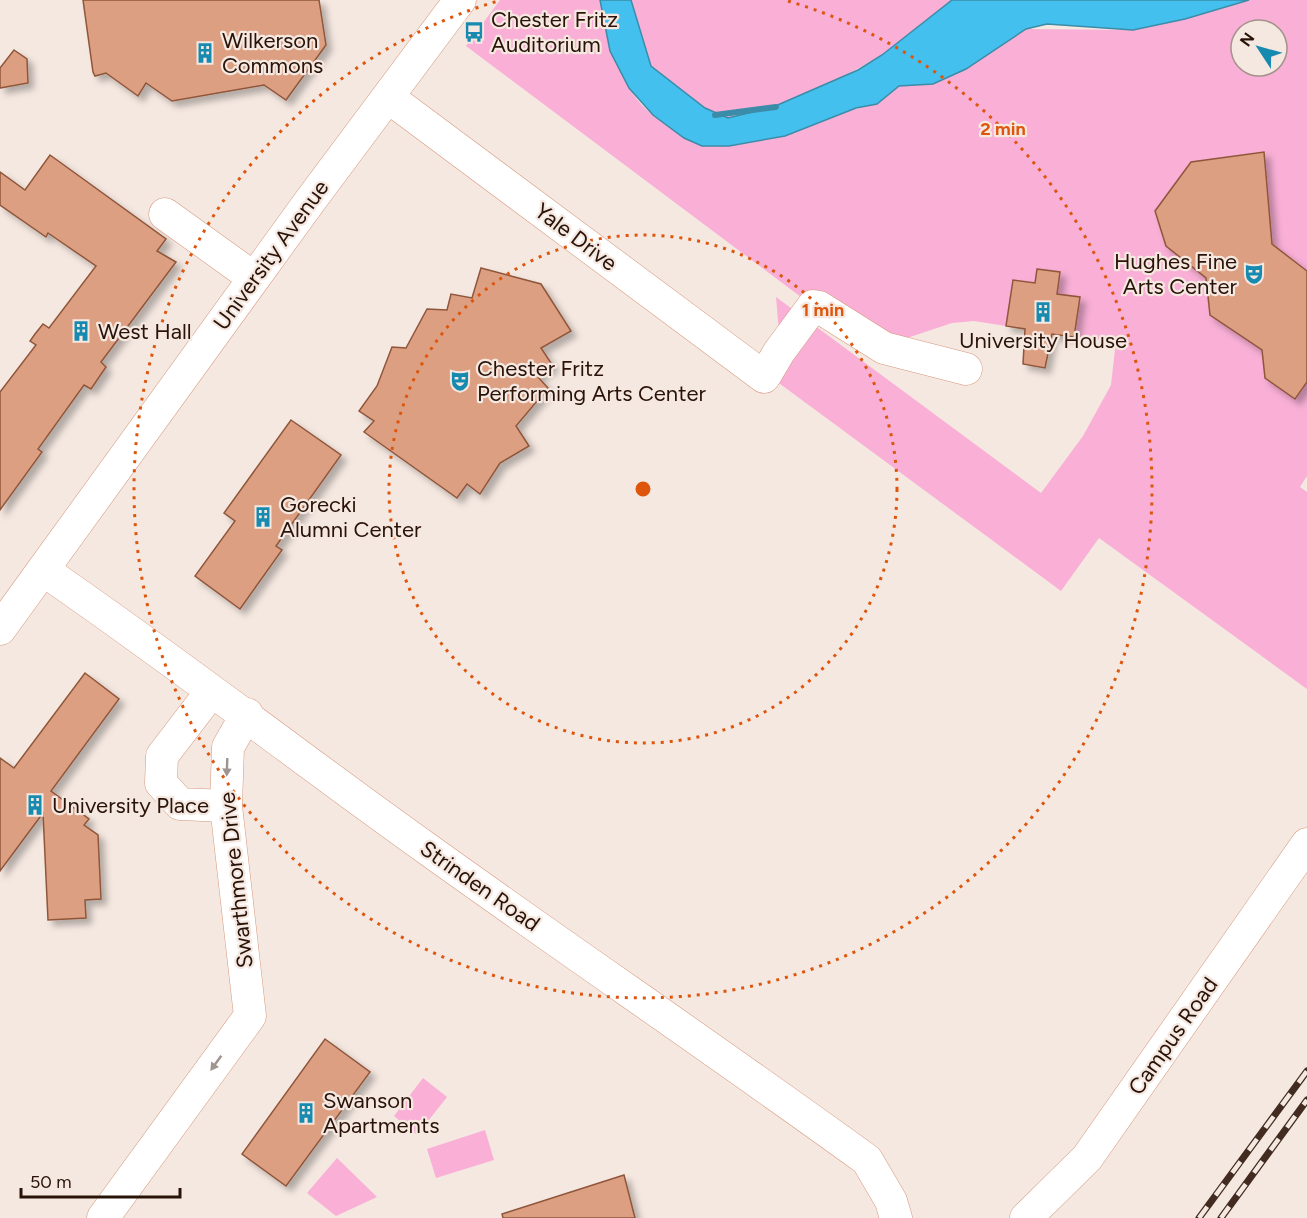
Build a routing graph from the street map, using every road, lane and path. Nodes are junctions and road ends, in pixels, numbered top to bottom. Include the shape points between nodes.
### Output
1 (460, 0) edge
2 (388, 97) junction
3 (165, 214) dead end
4 (254, 278) junction
5 (966, 369) dead end
6 (43, 570) junction
7 (0, 629) edge
8 (211, 692) junction
9 (247, 714) junction
10 (226, 806) junction
11 (1307, 844) edge
12 (104, 1218) edge
13 (896, 1218) edge
14 (1026, 1218) edge

1 - 2 street, University Avenue
2 - 4 street, University Avenue
2 - 5 street, Yale Drive via 765,375 813,306 884,348
3 - 4 street
4 - 6 street, University Avenue
6 - 7 street, University Avenue
6 - 8 street, Strinden Road
8 - 9 street, Strinden Road
8 - 10 street via 162,756 161,783 180,804
9 -> 10 street, Swarthmore Drive via 228,747
9 - 13 street, Strinden Road via 424,847 867,1160 891,1201
10 -> 12 street, Swarthmore Drive via 250,1016
11 - 14 street, Campus Road via 1087,1158

